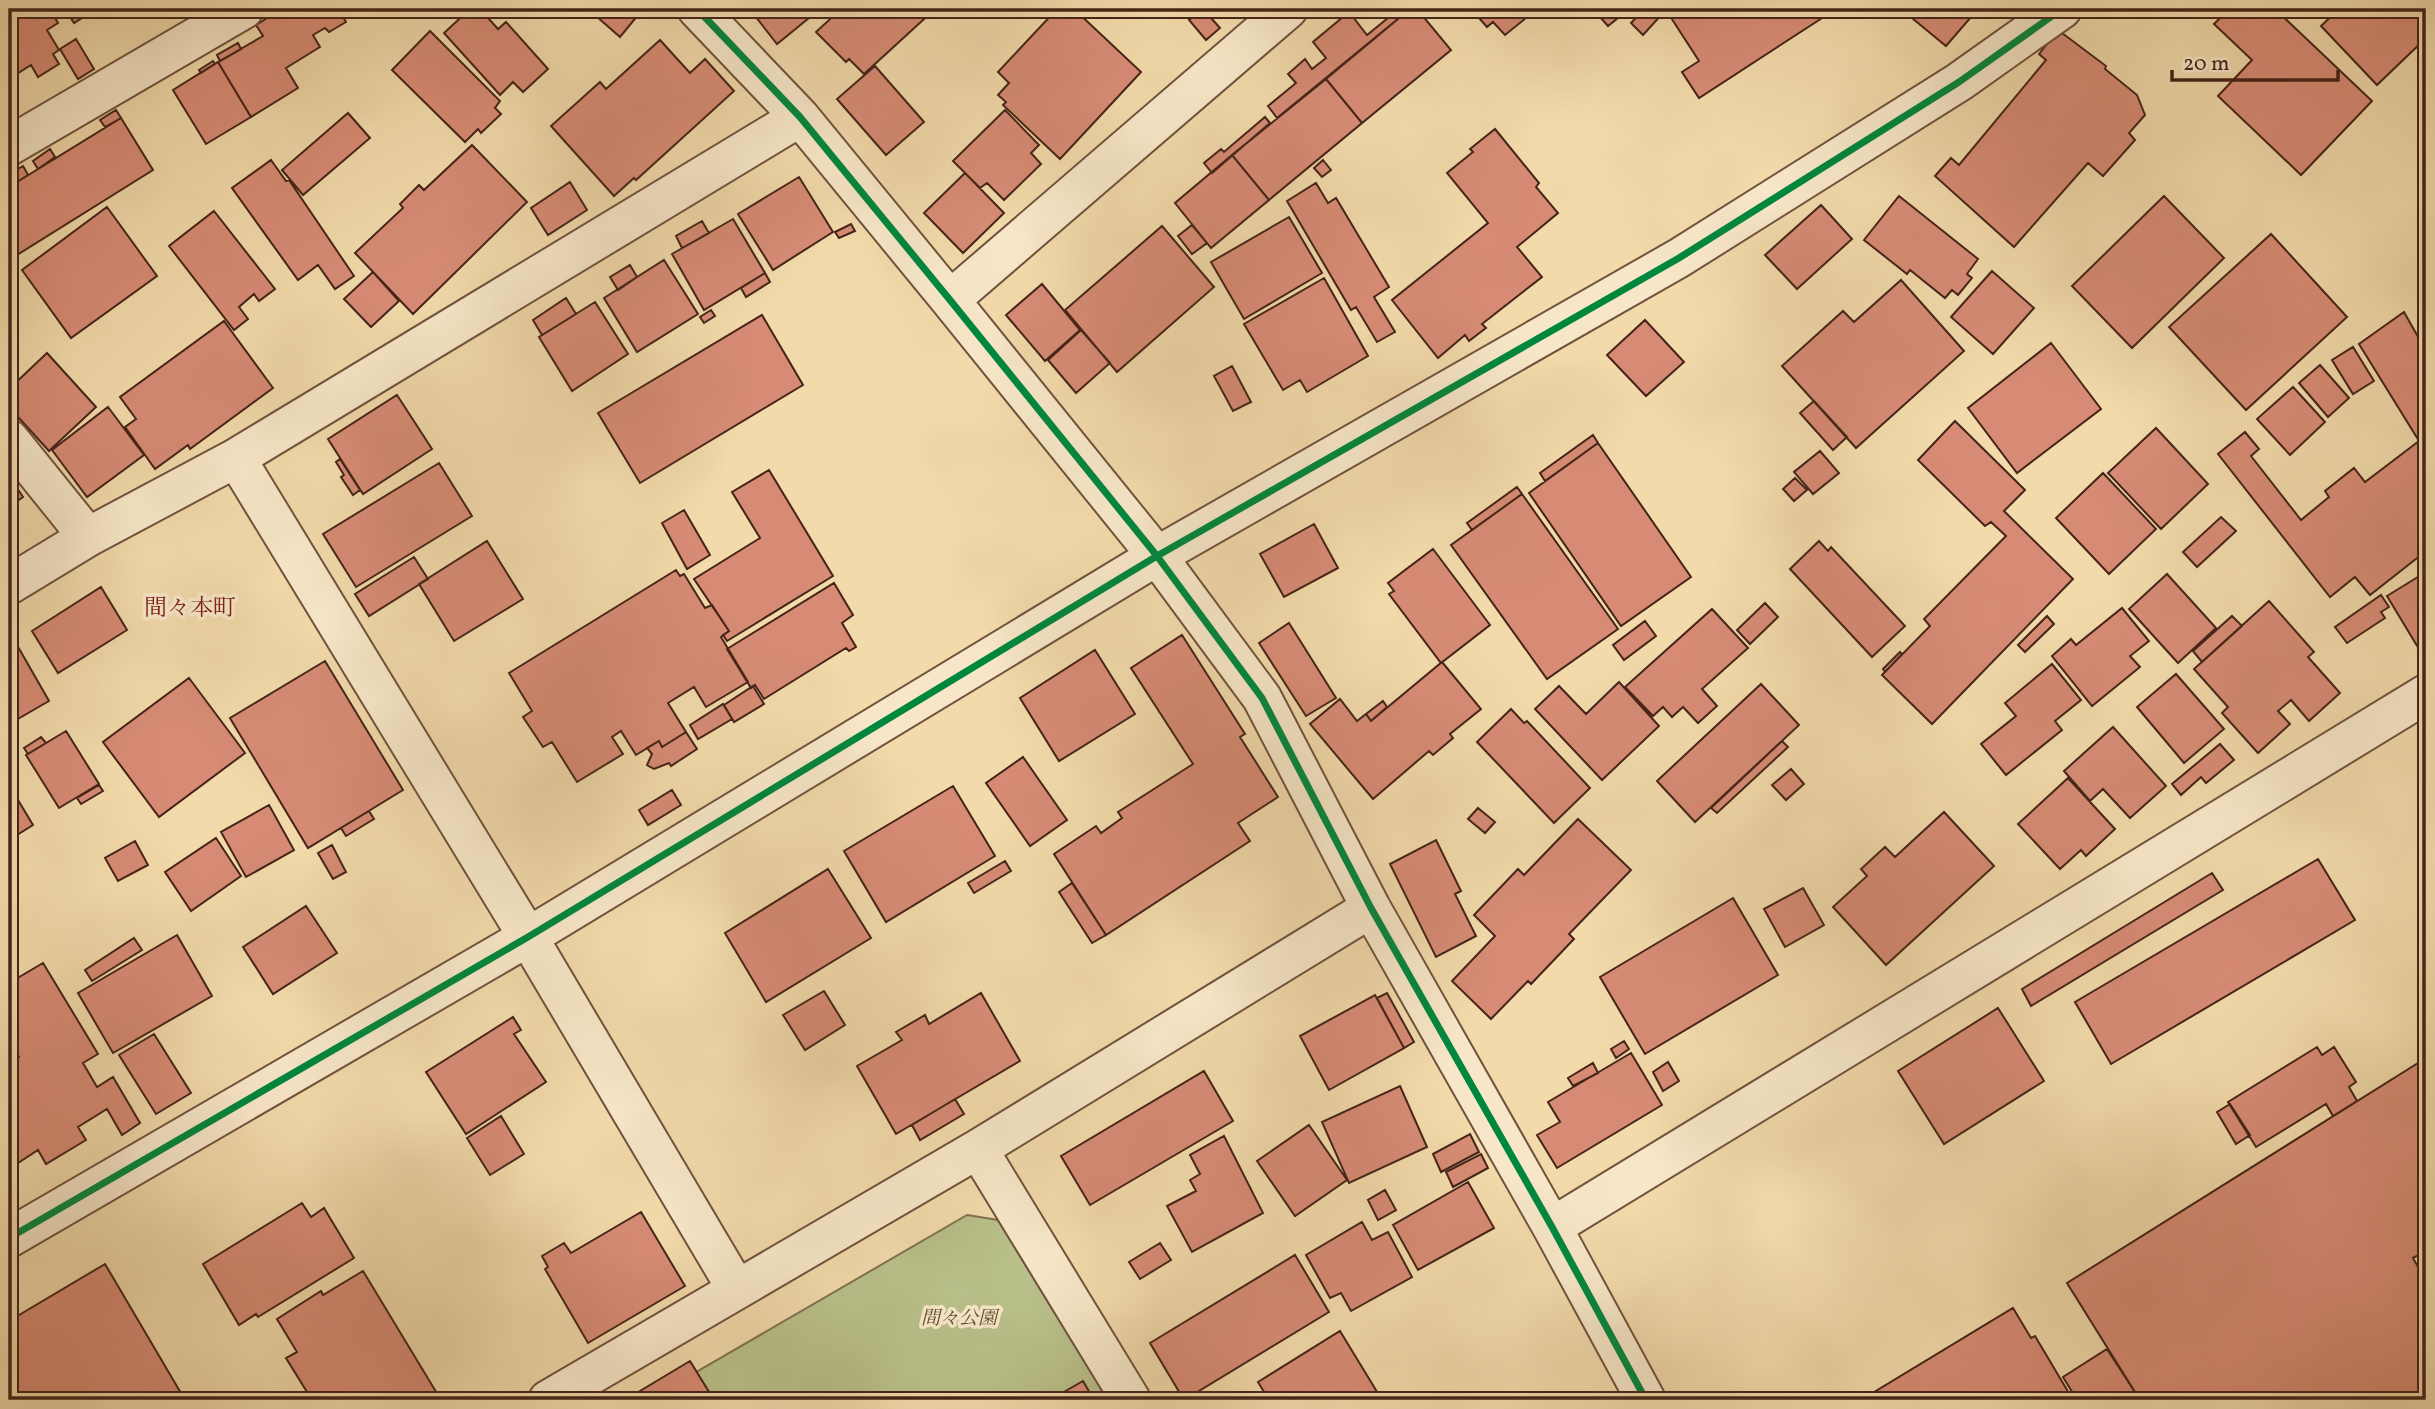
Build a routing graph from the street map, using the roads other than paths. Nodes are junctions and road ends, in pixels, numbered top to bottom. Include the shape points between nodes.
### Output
1 (244, 9) edge
2 (697, 9) edge
3 (1288, 9) edge
4 (2062, 9) edge
5 (800, 117) junction
6 (9, 146) edge
7 (950, 300) junction
8 (9, 439) edge
9 (236, 458) junction
10 (88, 537) junction
11 (1157, 556) junction
12 (9, 585) edge
13 (2426, 694) edge
14 (1371, 908) junction
15 (528, 937) junction
16 (978, 1149) junction
17 (1552, 1227) junction
18 (9, 1238) edge
19 (736, 1288) junction
20 (548, 1400) edge
21 (1131, 1400) edge
22 (1646, 1400) edge

1 - 6 street
2 - 5 street
3 - 7 street
4 - 11 street via 1959,82 1679,258
5 - 7 street
5 - 9 street
7 - 11 street
8 - 10 street
9 - 10 street
9 - 15 street
10 - 12 street
11 - 14 street via 1262,698
11 - 15 street
13 - 17 street
14 - 16 street
14 - 17 street
15 - 18 street
15 - 19 street
16 - 19 street
16 - 21 street
17 - 22 street
19 - 20 street

